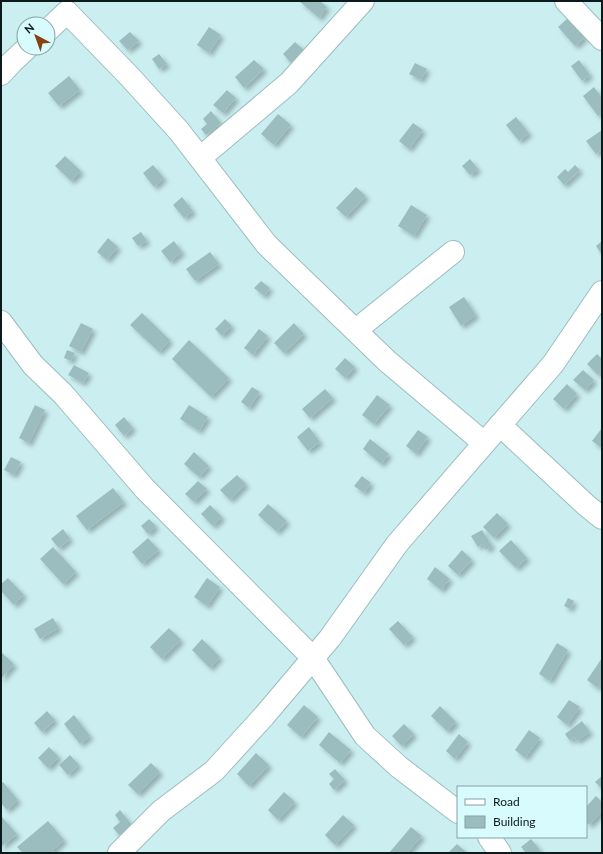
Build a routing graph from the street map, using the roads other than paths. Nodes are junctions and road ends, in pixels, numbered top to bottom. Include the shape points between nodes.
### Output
1 (363, 1) edge
2 (566, 1) edge
3 (56, 22) edge
4 (602, 39) edge
5 (18, 56) edge
6 (1, 74) edge
7 (200, 158) junction
8 (453, 252) dead end
9 (602, 292) edge
10 (1, 322) edge
11 (356, 330) junction
12 (500, 425) junction
13 (484, 443) junction
14 (602, 518) edge
15 (312, 658) junction
16 (457, 811) edge
17 (490, 838) edge
18 (119, 853) edge
19 (500, 853) edge

1 - 7 street via 289,83
2 - 4 street
3 - 7 street via 67,12 179,131
5 - 6 street
7 - 11 street via 267,245
8 - 11 street
9 - 12 street via 553,364
10 - 15 street via 33,365 63,394 145,489
11 - 13 street via 386,361
12 - 13 street
12 - 14 street
13 - 15 street via 397,544 330,638
15 - 16 street via 365,736 399,767
15 - 18 street via 214,771 161,811
17 - 19 street

